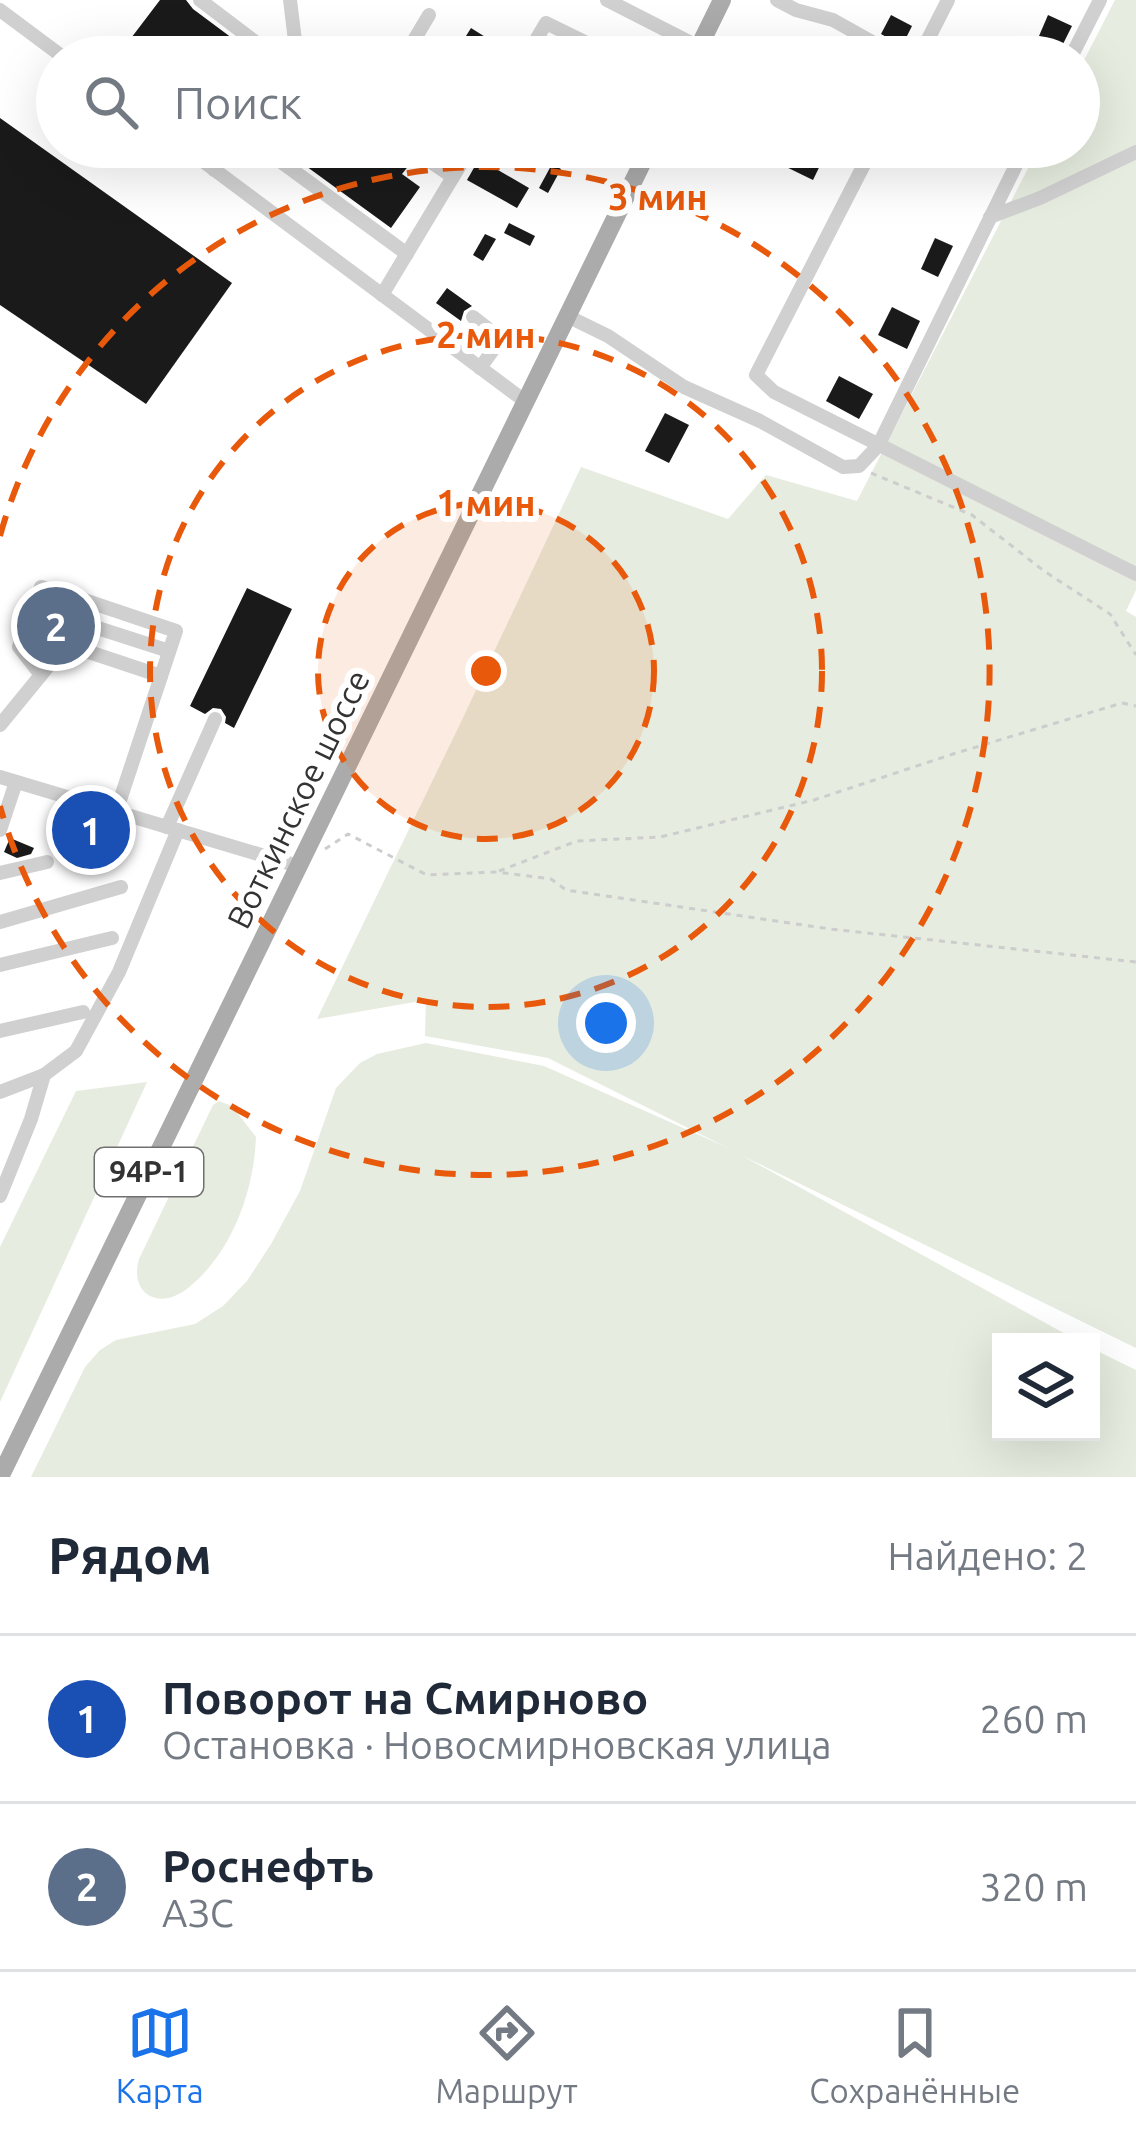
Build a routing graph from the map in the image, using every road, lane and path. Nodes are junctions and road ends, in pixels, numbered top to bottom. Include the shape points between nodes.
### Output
1 (200, 0) edge
2 (290, 0) edge
3 (607, 0) edge
4 (722, 0) edge
5 (777, 0) edge
6 (948, 0) edge
7 (1100, 0) edge
8 (0, 10) edge
9 (429, 15) dead end
10 (247, 36) edge
11 (294, 36) edge
12 (416, 36) edge
13 (538, 36) edge
14 (573, 36) edge
15 (669, 36) edge
16 (705, 36) edge
17 (862, 36) edge
18 (930, 36) edge
19 (1082, 36) edge
20 (36, 37) edge
21 (1136, 152) edge
22 (211, 168) edge
23 (291, 168) edge
24 (440, 168) edge
25 (458, 168) edge
26 (640, 168) edge
27 (862, 168) edge
28 (1014, 168) edge
29 (214, 170) joint
30 (453, 177) junction
31 (990, 217) junction
32 (407, 254) junction
33 (382, 295) junction
34 (567, 316) junction
35 (473, 317) dead end
36 (480, 368) junction
37 (526, 402) junction
38 (878, 446) junction
39 (859, 466) junction
40 (1136, 574) edge
41 (81, 599) junction
42 (73, 620) junction
43 (64, 644) junction
44 (170, 651) junction
45 (1136, 656) edge
46 (41, 675) junction
47 (161, 676) junction
48 (1136, 706) edge
49 (215, 719) dead end
50 (0, 725) edge
51 (8, 779) edge
52 (116, 812) junction
53 (172, 829) junction
54 (0, 830) edge
55 (47, 862) dead end
56 (298, 866) junction
57 (497, 872) junction
58 (0, 873) edge
59 (121, 887) dead end
60 (0, 922) edge
61 (112, 938) dead end
62 (1136, 962) edge
63 (0, 965) edge
64 (82, 1012) dead end
65 (0, 1031) edge
66 (44, 1075) junction
67 (0, 1092) edge
68 (0, 1196) edge
69 (0, 1477) edge

1 - 10 street
2 - 11 street
3 - 15 street
4 - 16 main road
5 - 17 street
6 - 18 street
7 - 19 street
8 - 20 street
9 - 12 street
13 - 14 street via 546,23
21 - 31 street
22 - 29 street
23 - 32 street
24 - 30 street
25 - 30 street
26 - 34 main road, Воткинское шоссе
27 - 38 street via 757,375 774,392
28 - 31 street
29 - 33 street
30 - 32 street
31 - 38 street
32 - 33 street
33 - 36 street
34 - 37 main road, Воткинское шоссе
34 - 39 street via 684,387 843,467
35 - 36 street via 501,339
36 - 37 street
37 - 56 main road, Воткинское шоссе
38 - 39 street
38 - 40 street
39 - 45 path via 972,515 1110,614
41 - 42 street
41 - 44 street via 176,631
41 - 46 street via 41,586 19,647
42 - 43 street
42 - 44 street
43 - 46 street
43 - 47 street
44 - 47 street
46 - 50 street
47 - 52 street
48 - 57 path via 1122,703 814,800 660,837 578,841
49 - 53 street
51 - 52 street
51 - 54 street
52 - 53 street
53 - 56 street
53 - 66 street via 118,972 76,1051
55 - 58 street
56 - 57 path via 348,834 428,875
56 - 69 main road, Воткинское шоссе / 94Р-1
57 - 62 path via 551,879 566,890 830,929
59 - 60 street
61 - 63 street
64 - 65 street
66 - 67 street
66 - 68 street

